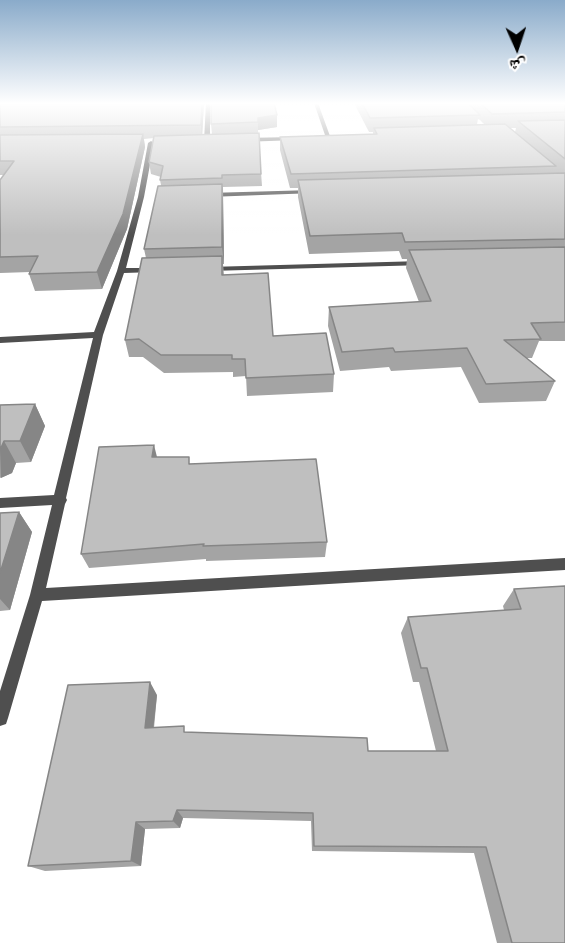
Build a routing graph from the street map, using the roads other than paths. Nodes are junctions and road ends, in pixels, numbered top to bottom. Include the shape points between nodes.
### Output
1 (151, 147) edge
2 (326, 192) edge
3 (199, 196) edge
4 (431, 263) edge
5 (166, 270) edge
6 (200, 270) edge
7 (121, 271) junction
8 (98, 335) junction
9 (0, 340) edge
10 (61, 500) junction
11 (0, 502) edge
12 (565, 564) edge
13 (38, 595) junction
14 (0, 718) edge

1 - 7 street via 147,197
2 - 3 street
4 - 6 street
5 - 7 street
7 - 8 street
8 - 9 street
8 - 10 street
10 - 11 street
10 - 13 street
12 - 13 street
13 - 14 street

